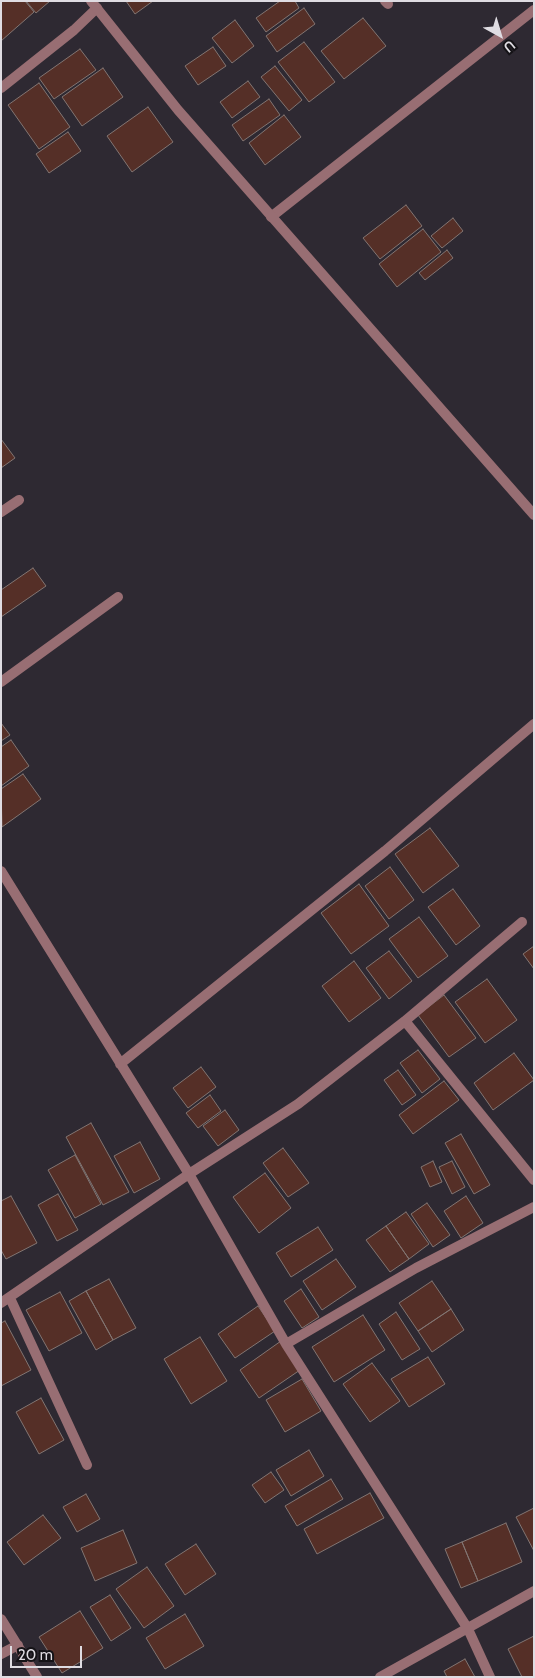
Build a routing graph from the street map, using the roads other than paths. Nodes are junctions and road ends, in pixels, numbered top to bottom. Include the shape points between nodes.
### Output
1 (94, 5) edge
2 (534, 10) edge
3 (1, 88) edge
4 (271, 217) junction
5 (19, 500) dead end
6 (1, 512) edge
7 (534, 515) edge
8 (118, 597) dead end
9 (1, 682) edge
10 (534, 724) edge
11 (1, 871) edge
12 (522, 922) dead end
13 (405, 1021) junction
14 (120, 1064) junction
15 (189, 1174) junction
16 (534, 1180) edge
17 (534, 1207) edge
18 (6, 1301) edge
19 (286, 1344) junction
20 (87, 1465) dead end
21 (534, 1591) edge
22 (1, 1619) edge
23 (468, 1629) junction
24 (18, 1645) junction
25 (1, 1654) edge
26 (37, 1677) edge
27 (380, 1677) edge
28 (490, 1677) edge

1 - 3 street via 74,30
1 - 4 street via 178,110
2 - 4 street
4 - 7 street
5 - 6 street
8 - 9 street
10 - 14 street via 385,851
11 - 14 street
12 - 13 street
13 - 15 street via 298,1104
13 - 16 street
14 - 15 street
15 - 18 street
15 - 19 street
17 - 19 street via 416,1268
18 - 20 street
19 - 23 street
21 - 23 street
22 - 24 street
23 - 27 street
23 - 28 street
24 - 25 street
24 - 26 street

